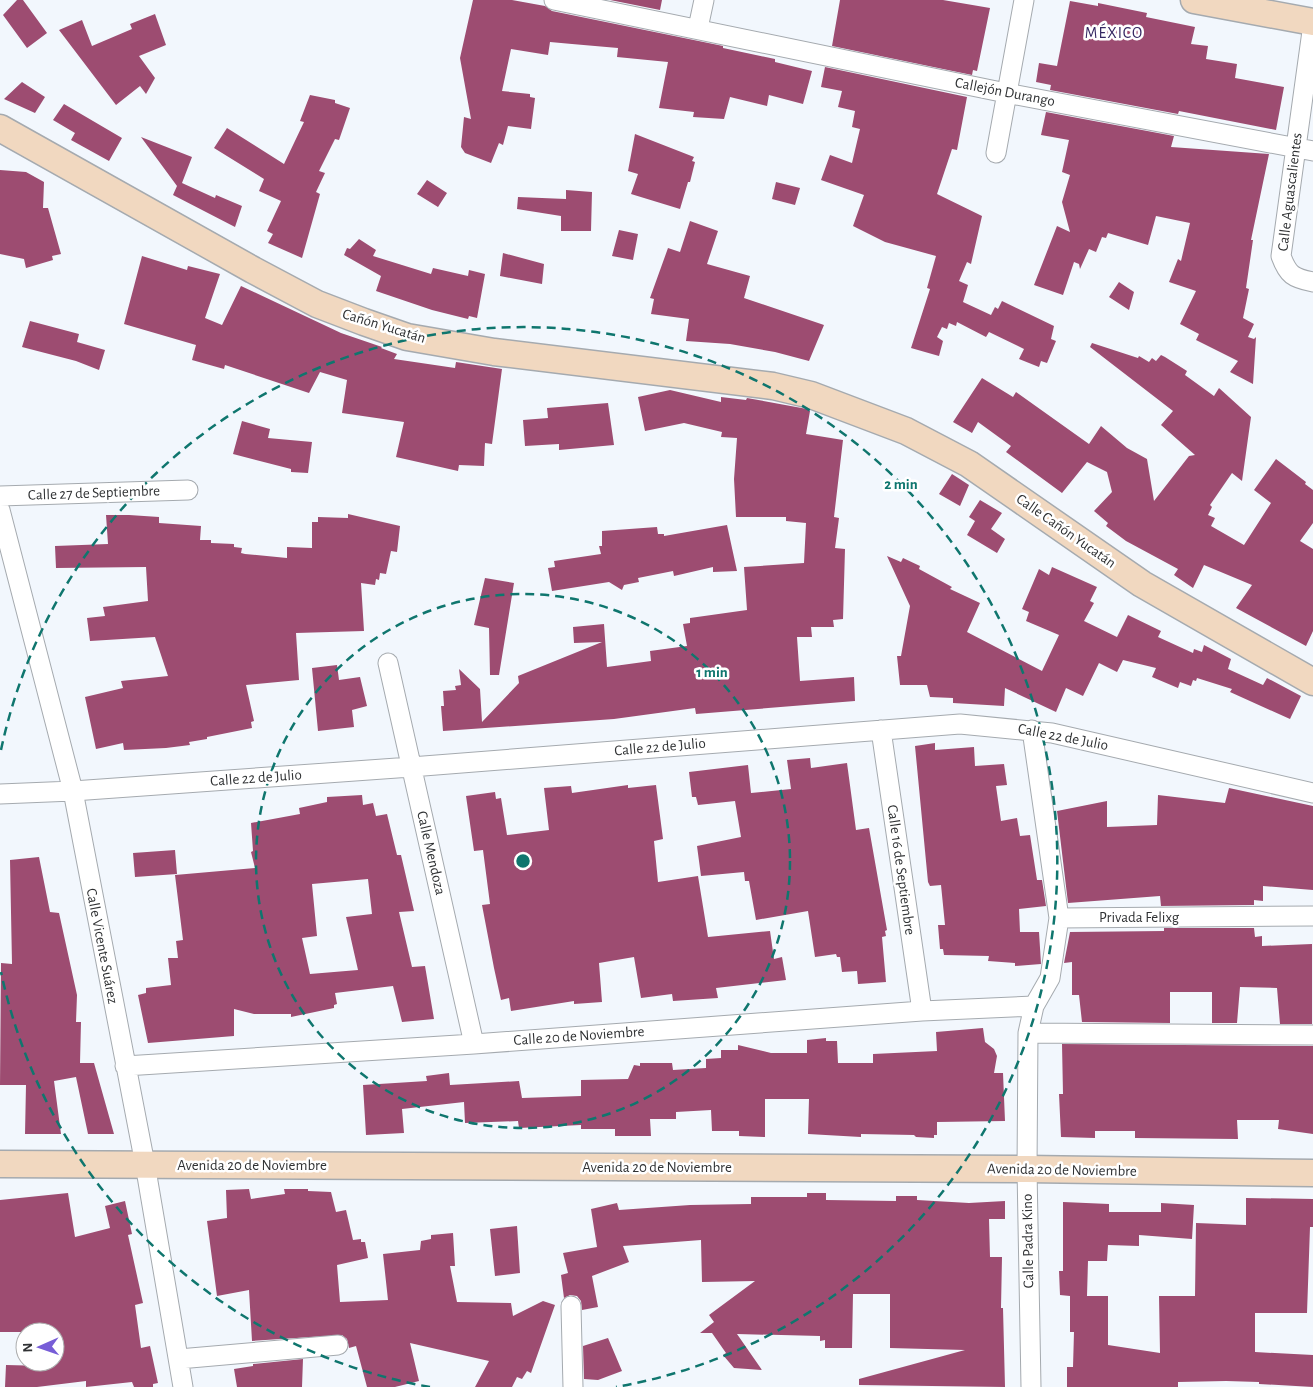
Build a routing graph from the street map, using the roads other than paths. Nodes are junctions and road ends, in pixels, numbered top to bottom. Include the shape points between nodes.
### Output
1 (554, 0) edge
2 (704, 0) edge
3 (1024, 0) edge
4 (1194, 0) edge
5 (1313, 23) edge
6 (698, 28) junction
7 (1006, 93) junction
8 (0, 128) edge
9 (1304, 149) edge
10 (996, 153) dead end
11 (1313, 282) edge
12 (811, 395) joint
13 (188, 490) dead end
14 (0, 496) edge
15 (0, 510) edge
16 (388, 663) dead end
17 (1313, 682) edge
18 (880, 730) junction
19 (1032, 730) junction
20 (411, 767) junction
21 (73, 792) junction
22 (1313, 793) edge
23 (0, 794) edge
24 (1313, 916) edge
25 (1059, 918) junction
26 (1034, 1006) junction
27 (922, 1011) junction
28 (1028, 1032) junction
29 (1313, 1035) edge
30 (474, 1044) junction
31 (125, 1066) junction
32 (0, 1164) edge
33 (145, 1164) junction
34 (1027, 1169) junction
35 (1313, 1173) edge
36 (571, 1306) dead end
37 (338, 1345) dead end
38 (178, 1360) junction
39 (183, 1387) edge
40 (573, 1387) edge
41 (1032, 1387) edge

1 - 6 street, Callejón Durango
2 - 6 street
3 - 7 street
4 - 5 street
5 - 9 street, Calle Aguascalientes
6 - 7 street, Callejón Durango
7 - 9 street, Callejón Durango
7 - 10 street
8 - 12 street, Cañón Yucatán via 317,304 398,334 494,352 713,377
9 - 11 street, Calle Aguascalientes via 1281,256 1286,271 1299,279
12 - 17 street, Calle Cañón Yucatán via 906,431 969,464 1142,584
13 - 14 street, Calle 27 de Septiembre
15 - 21 street, Calle Vicente Suárez
16 - 20 street, Calle Mendoza
18 - 19 street, Calle 22 de Julio via 960,724
18 - 20 street, Calle 22 de Julio
18 - 27 street, Calle 16 de Septiembre
19 - 22 street, Calle 22 de Julio
19 - 25 street
20 - 21 street, Calle 22 de Julio
20 - 30 street, Calle Mendoza
21 - 23 street, Calle 22 de Julio
21 - 31 street, Calle Vicente Suárez
24 - 25 street, Privada Felixg
25 - 26 street via 1050,978
26 - 27 street, Calle 20 de Noviembre
26 - 28 street, Calle Padra Kino
27 - 30 street, Calle 20 de Noviembre
28 - 29 street
28 - 34 street, Calle Padra Kino
30 - 31 street, Calle 20 de Noviembre
31 - 33 street, Calle Vicente Suárez
32 - 33 street, Avenida 20 de Noviembre
33 - 34 street, Avenida 20 de Noviembre
33 - 38 street, Calle Vicente Suárez
34 - 35 street, Avenida 20 de Noviembre
34 - 41 street, Calle Padra Kino
36 - 40 street
37 - 38 street
38 - 39 street, Calle Vicente Suárez

